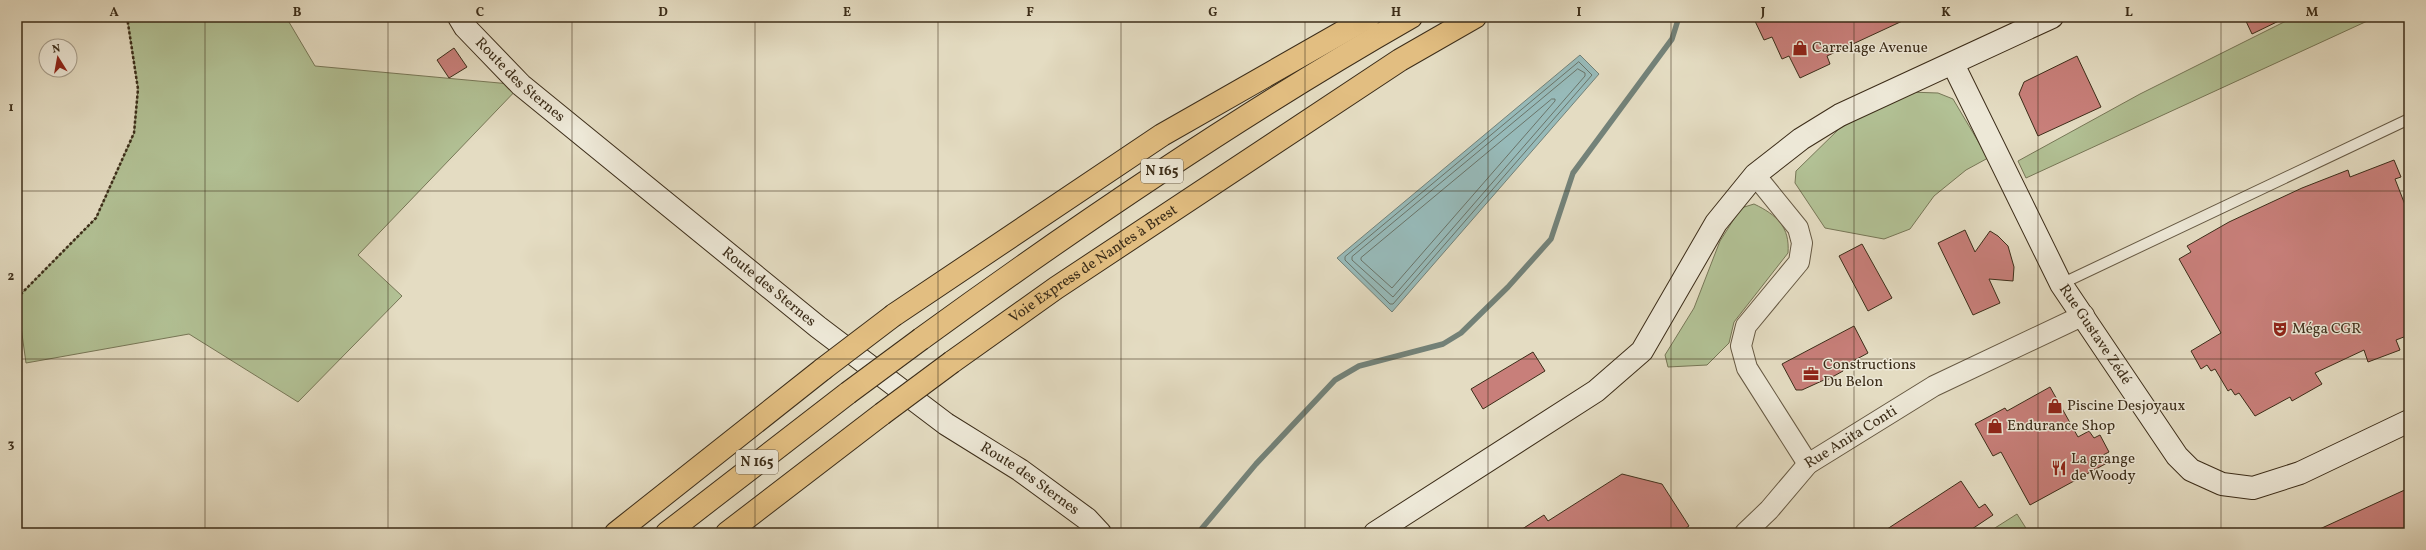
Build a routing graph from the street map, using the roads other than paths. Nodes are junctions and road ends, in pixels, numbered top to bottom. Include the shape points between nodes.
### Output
1 (459, 17) edge
2 (1370, 17) edge
3 (1411, 17) edge
4 (1474, 17) edge
5 (2052, 17) edge
6 (1953, 64) junction
7 (2409, 119) edge
8 (1755, 175) junction
9 (2061, 284) junction
10 (2084, 316) junction
11 (2409, 421) edge
12 (1808, 464) junction
13 (616, 533) edge
14 (667, 533) edge
15 (727, 533) edge
16 (1100, 533) edge
17 (1375, 533) edge
18 (1745, 533) edge

1 - 16 street, Route des Sternes via 465,27 521,85 818,328 946,424 1020,470 1087,519
2 - 13 highway, bridge via 1162,135 894,315
3 - 14 highway, N 165, bridge via 1260,108 1147,180 1031,259 848,393
4 - 15 highway, Voie Express de Nantes à Brest / N 165, bridge via 1393,64 1056,288 825,456
5 - 6 street
6 - 8 street via 1840,115 1801,139
6 - 9 street, Rue Gustave Zédé
7 - 9 lane
8 - 12 street via 1798,228 1802,243 1798,262 1746,326 1741,346 1747,368
8 - 17 street via 1716,223 1642,351 1596,390
9 - 10 street, Rue Gustave Zédé
10 - 11 street, Rue Gustave Zédé via 2177,456 2191,470 2222,484 2253,488 2278,481
10 - 12 street, Rue Anita Conti via 1934,386
12 - 18 street, Rue Anita Conti via 1769,510

